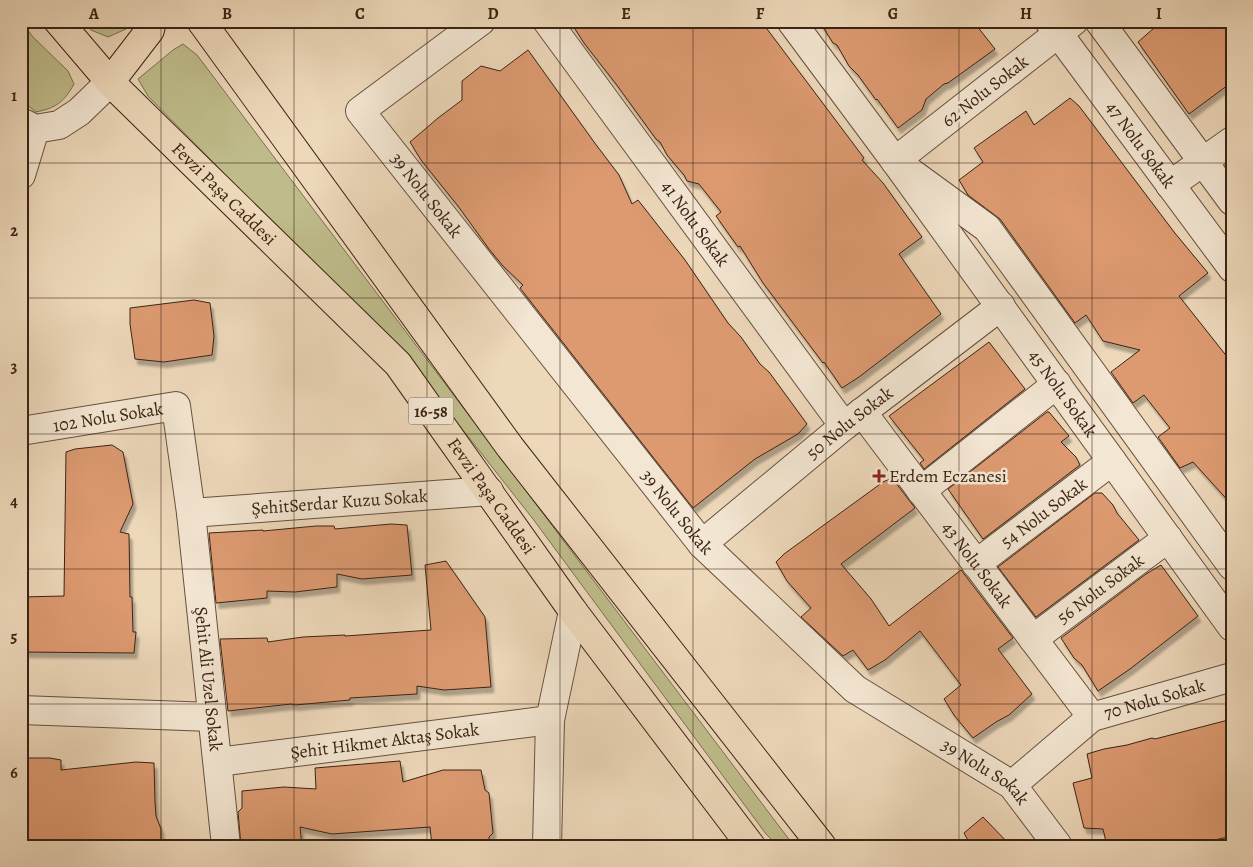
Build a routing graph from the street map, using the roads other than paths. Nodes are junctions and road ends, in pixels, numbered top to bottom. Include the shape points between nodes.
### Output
1 (58, 21) edge
2 (152, 21) edge
3 (201, 21) edge
4 (481, 21) edge
5 (547, 21) edge
6 (791, 21) edge
7 (1099, 21) edge
8 (1060, 25) edge
9 (110, 82) junction
10 (28, 125) edge
11 (1232, 141) edge
12 (895, 161) junction
13 (1203, 162) junction
14 (21, 175) edge
15 (1170, 185) junction
16 (1232, 201) edge
17 (1232, 268) edge
18 (1001, 306) junction
19 (1057, 384) junction
20 (853, 419) junction
21 (21, 431) edge
22 (1112, 461) junction
23 (489, 491) junction
24 (922, 491) junction
25 (191, 513) junction
26 (1168, 538) junction
27 (702, 544) junction
28 (976, 564) junction
29 (1232, 566) edge
30 (573, 611) junction
31 (1232, 627) edge
32 (1033, 639) junction
33 (1232, 677) edge
34 (21, 710) edge
35 (212, 717) junction
36 (1092, 717) junction
37 (550, 720) junction
38 (218, 762) junction
39 (1012, 785) junction
40 (226, 846) edge
41 (547, 846) edge
42 (751, 846) edge
43 (822, 846) edge
44 (1058, 846) edge

1 - 9 main road, Fevzi Paşa Caddesi / 16-58
2 - 9 main road via 150,30
3 - 43 main road, 16-58 via 510,447
4 - 27 street, 39 Nolu Sokak via 360,111
5 - 20 street, 41 Nolu Sokak
6 - 12 street, 45 Nolu Sokak
7 - 13 street
8 - 12 street, 62 Nolu Sokak
8 - 15 street, 47 Nolu Sokak
9 - 10 street via 79,112 59,125
9 - 23 main road, Fevzi Paşa Caddesi / 16-58 via 398,364
10 - 14 street
11 - 13 street
12 - 18 street, 45 Nolu Sokak
12 - 29 street, 45 Nolu Sokak via 987,228
13 - 15 street
13 - 16 street
15 - 17 street, 47 Nolu Sokak
18 - 19 street, 45 Nolu Sokak
18 - 20 street, 50 Nolu Sokak
19 - 22 street, 45 Nolu Sokak
19 - 24 street
20 - 24 street, 43 Nolu Sokak
20 - 27 street, 50 Nolu Sokak
21 - 25 street, 102 Nolu Sokak via 176,406
22 - 26 street, 45 Nolu Sokak
22 - 28 street, 54 Nolu Sokak
23 - 25 street, ŞehitSerdar Kuzu Sokak
23 - 30 main road, Fevzi Paşa Caddesi / 16-58
24 - 28 street, 43 Nolu Sokak
25 - 35 street, Şehit Ali Uzel Sokak
26 - 31 street, 45 Nolu Sokak
26 - 32 street, 56 Nolu Sokak
27 - 39 street, 39 Nolu Sokak via 855,689
28 - 32 street, 43 Nolu Sokak
30 - 37 street
30 - 42 main road, Fevzi Paşa Caddesi / 16-58
32 - 36 street, 43 Nolu Sokak
33 - 36 street, 70 Nolu Sokak
34 - 35 street
35 - 38 street, Şehit Ali Uzel Sokak
36 - 39 street, 70 Nolu Sokak
37 - 38 street, Şehit Hikmet Aktaş Sokak
37 - 41 street
38 - 40 street, Şehit Ali Uzel Sokak
39 - 44 street, 39 Nolu Sokak

